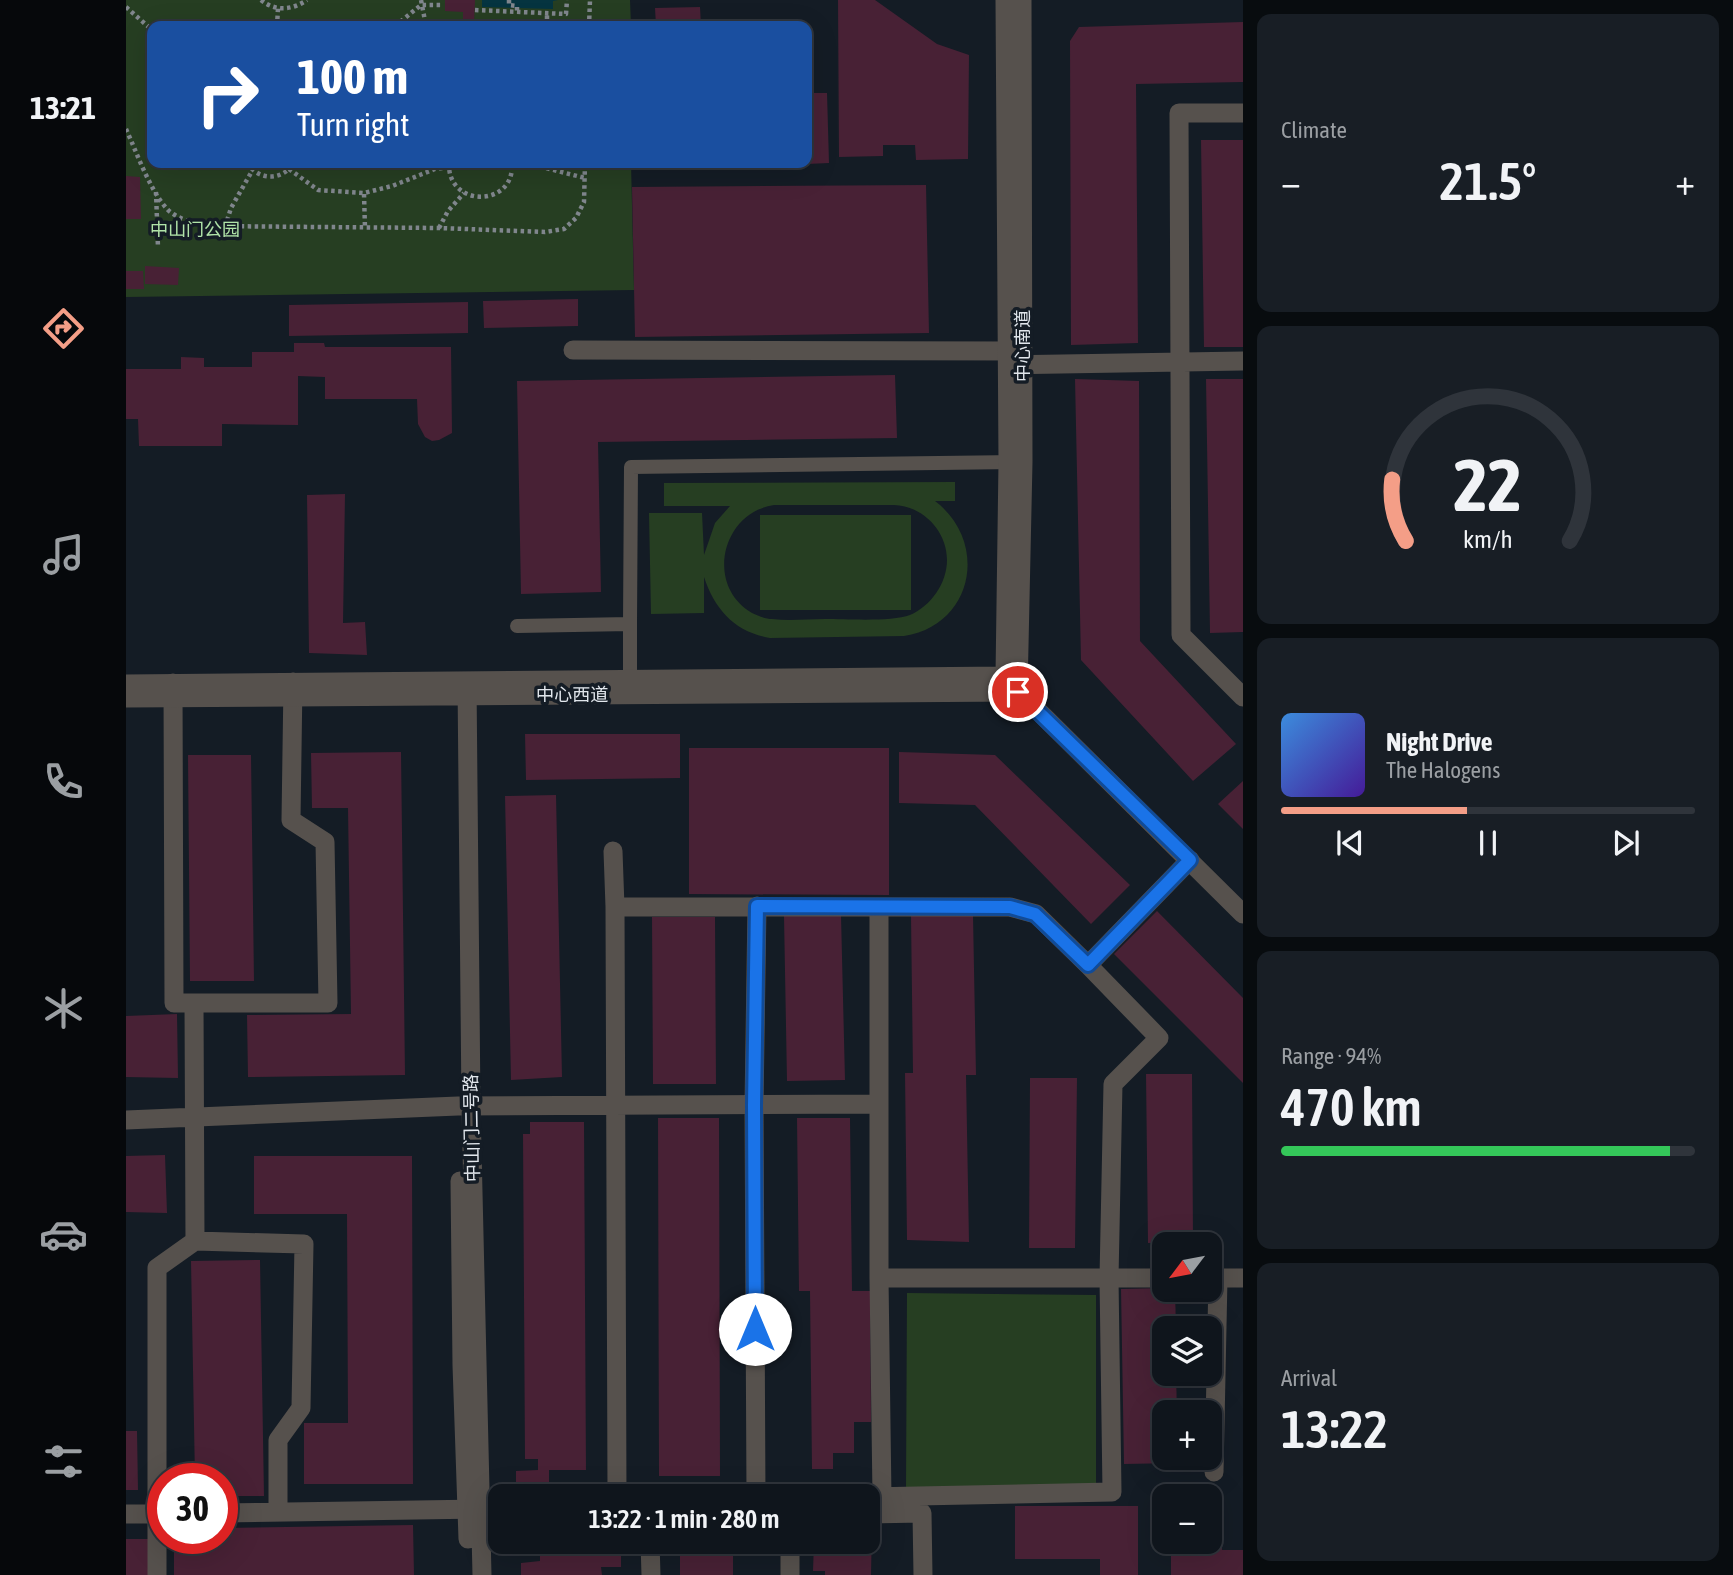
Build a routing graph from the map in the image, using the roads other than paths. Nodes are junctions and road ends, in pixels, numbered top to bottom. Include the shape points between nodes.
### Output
1 (1005, 0) edge
2 (1022, 0) edge
3 (1243, 113) edge
4 (573, 350) dead end
5 (1015, 358) junction
6 (1180, 361) junction
7 (1243, 361) edge
8 (1016, 462) junction
9 (631, 624) junction
10 (517, 626) dead end
11 (1005, 676) junction
12 (126, 684) edge
13 (461, 687) junction
14 (629, 687) junction
15 (174, 690) junction
16 (293, 690) junction
17 (1018, 692) junction
18 (1243, 697) edge
19 (126, 698) edge
20 (612, 851) dead end
21 (1190, 860) junction
22 (757, 906) junction
23 (615, 907) junction
24 (879, 907) junction
25 (1243, 914) edge
26 (1088, 965) junction
27 (194, 1003) junction
28 (878, 1104) junction
29 (615, 1105) junction
30 (754, 1105) junction
31 (465, 1106) junction
32 (194, 1119) junction
33 (126, 1120) edge
34 (195, 1241) junction
35 (879, 1278) junction
36 (1109, 1278) junction
37 (1152, 1278) edge
38 (1222, 1278) edge
39 (1243, 1278) edge
40 (1214, 1302) edge
41 (159, 1463) edge
42 (1214, 1472) dead end
43 (617, 1484) edge
44 (756, 1484) edge
45 (875, 1484) edge
46 (880, 1497) edge
47 (474, 1509) junction
48 (278, 1512) junction
49 (238, 1513) edge
50 (126, 1514) edge
51 (880, 1514) edge
52 (147, 1515) edge
53 (158, 1554) edge
54 (650, 1554) edge
55 (790, 1554) edge
56 (157, 1575) edge
57 (470, 1575) edge
58 (482, 1575) edge
59 (651, 1575) edge
60 (790, 1575) edge
61 (923, 1575) edge

1 - 5 street, 中心南道
2 - 5 street, 中心南道
3 - 6 street via 1179,113
4 - 5 street
5 - 6 street
5 - 8 street, 中心南道
6 - 7 street
6 - 18 street via 1181,635
8 - 9 lane via 631,467
8 - 11 street, 中心南道
8 - 17 street, 中心南道
9 - 10 lane
9 - 14 lane
11 - 14 street, 中心西道
11 - 17 street
12 - 15 street, 中心西道
13 - 14 street, 中心西道
13 - 16 street, 中心西道
13 - 31 street, 中山门二号路
14 - 17 street, 中心西道
15 - 16 street, 中心西道
15 - 19 street, 中心西道
15 - 27 street via 174,1003
16 - 27 street via 291,820 325,842 328,1003
17 - 21 street
20 - 23 street
21 - 25 street
21 - 26 street
22 - 23 street
22 - 24 street
22 - 30 street
23 - 29 street
24 - 26 street via 1024,909 1046,923
24 - 28 street
26 - 36 street via 1159,1038 1113,1084
27 - 32 street
28 - 30 street
28 - 35 street
29 - 30 street
29 - 31 street
29 - 43 street
30 - 44 street
31 - 32 street
31 - 47 street, 中山门二号路
32 - 33 street
32 - 34 street
34 - 41 street via 157,1268
34 - 48 street via 304,1244 302,1408 278,1440
35 - 36 street
35 - 45 street
36 - 37 street
36 - 46 street via 1112,1492
38 - 39 street
40 - 42 street
47 - 48 street
47 - 57 street, 中山门二号路
47 - 58 street, 中山门二号路
48 - 49 street
50 - 52 street
51 - 61 street via 922,1513
53 - 56 street
54 - 59 street
55 - 60 street

